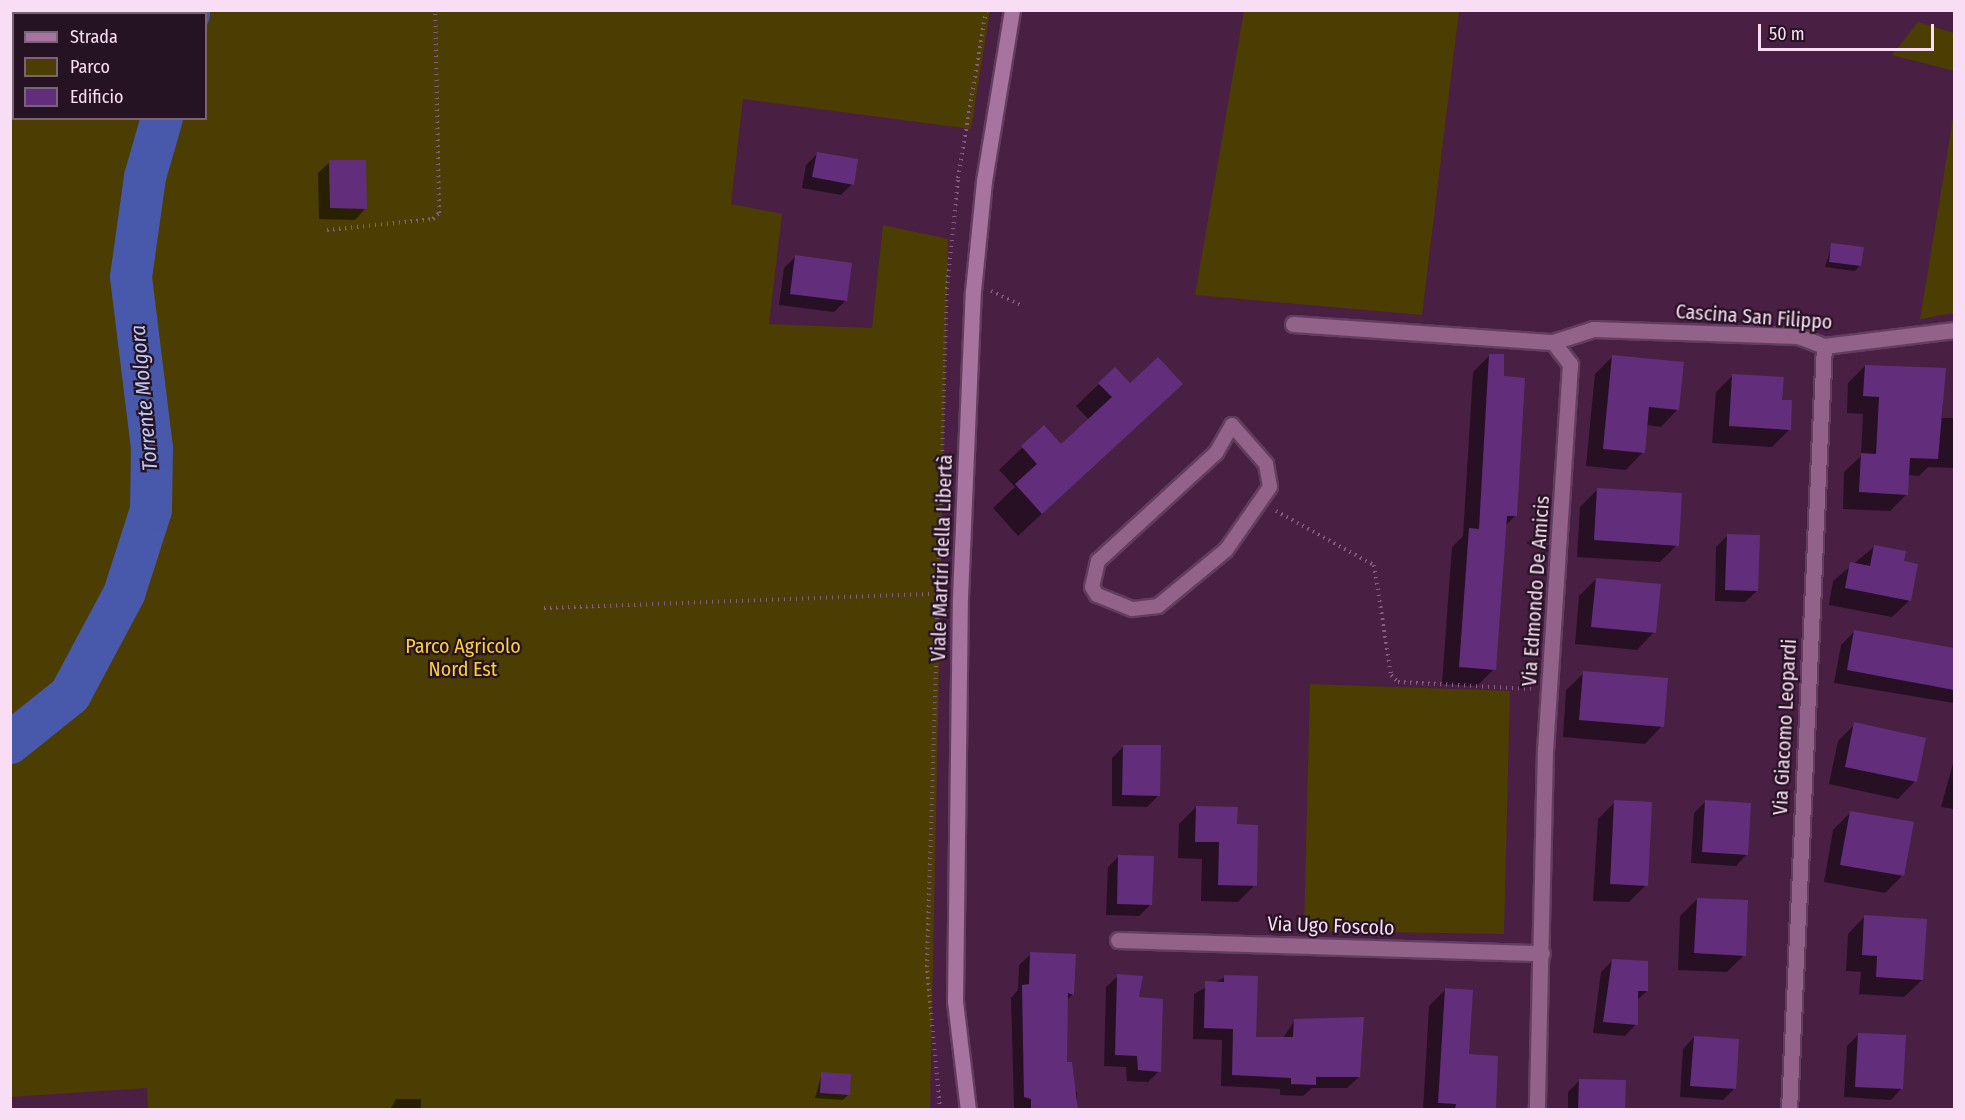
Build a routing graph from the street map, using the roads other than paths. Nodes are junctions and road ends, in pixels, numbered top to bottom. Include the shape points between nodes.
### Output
1 (1012, 10) edge
2 (1293, 324) dead end
3 (1954, 330) edge
4 (1553, 342) junction
5 (1824, 346) junction
6 (1262, 503) joint
7 (1118, 940) dead end
8 (1542, 953) junction
9 (968, 1110) edge
10 (1537, 1110) edge
11 (1789, 1110) edge

1 - 9 street, Viale Martiri della Libertà via 974,283 960,597 955,1001
2 - 4 street
3 - 5 street, Cascina San Filippo
4 - 5 street, Cascina San Filippo via 1593,329 1798,336
4 - 8 street, Via Edmondo De Amicis via 1563,351 1573,381 1550,690
5 - 11 street, Via Giacomo Leopardi
6 - 6 lane via 1270,474 1232,425 1216,453 1098,561 1092,587 1119,606 1158,606 1226,550
7 - 8 street, Via Ugo Foscolo
8 - 10 street, Via Edmondo De Amicis

